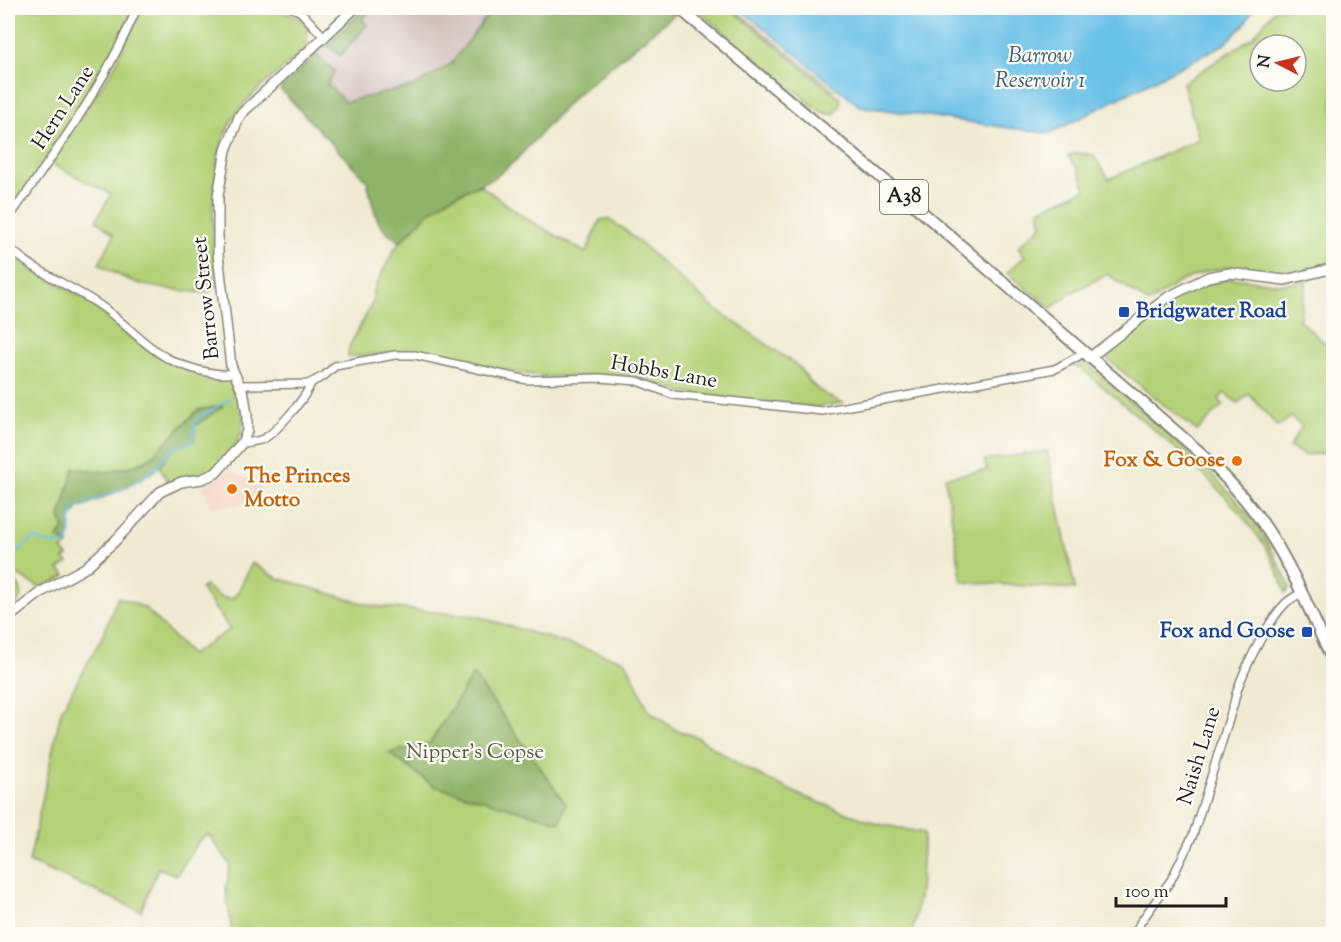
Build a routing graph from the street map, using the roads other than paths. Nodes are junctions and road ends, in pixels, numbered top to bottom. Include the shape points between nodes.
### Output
1 (137, 8) edge
2 (292, 8) edge
3 (355, 8) edge
4 (679, 8) edge
5 (325, 38) junction
6 (8, 219) edge
7 (8, 246) edge
8 (1334, 268) edge
9 (1087, 355) junction
10 (234, 373) junction
11 (311, 383) junction
12 (240, 385) junction
13 (242, 443) junction
14 (1301, 593) junction
15 (8, 618) edge
16 (1334, 663) edge
17 (1135, 934) edge

1 - 6 street, Hern Lane via 90,99
2 - 5 street via 300,11
3 - 5 main road, Barrow Street
4 - 9 highway, A38
5 - 10 main road, Barrow Street via 240,115 226,150 218,196 218,254
7 - 10 street via 24,261 101,306 168,359 226,375
8 - 9 main road via 1285,280 1230,273 1208,277 1168,297
9 - 11 street, Hobbs Lane via 1055,369 822,411 674,395 637,381 527,380 415,355 335,366
9 - 14 highway, A38 via 1203,455 1233,486 1269,532
10 - 12 main road, Barrow Street
11 - 12 street
11 - 13 street via 304,398 266,437
12 - 13 main road, Barrow Street via 248,423
13 - 15 main road via 216,473 160,492 115,542 85,568 41,592
14 - 16 highway, A38
14 - 17 street, Naish Lane via 1284,604 1236,688 1193,835 1171,880

